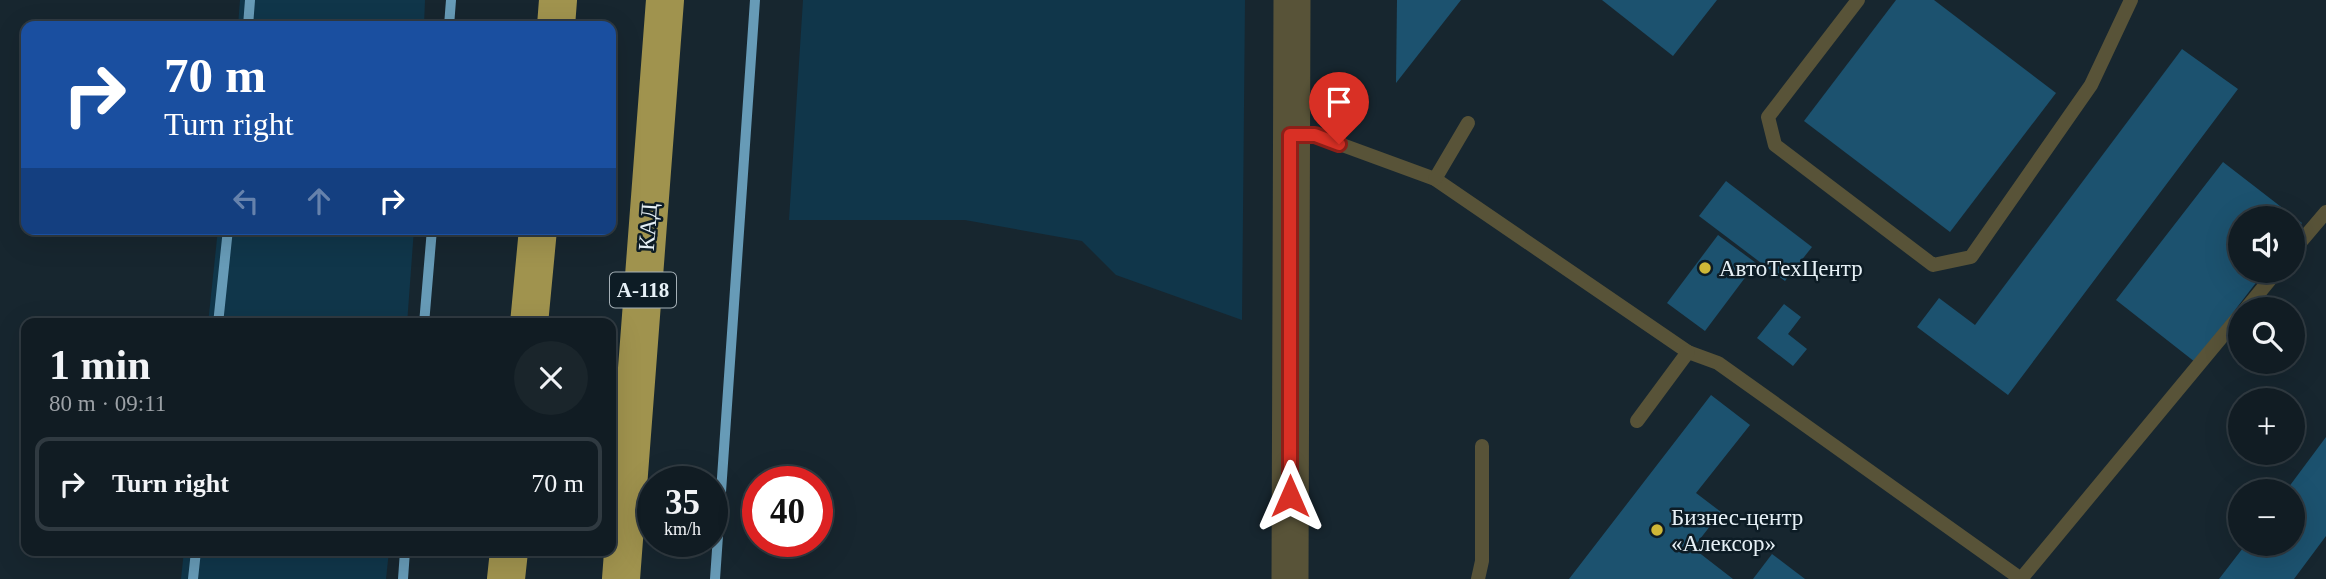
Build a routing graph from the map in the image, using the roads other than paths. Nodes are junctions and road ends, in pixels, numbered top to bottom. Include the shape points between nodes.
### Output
1 (558, 0) edge
2 (665, 0) edge
3 (1292, 0) edge
4 (1858, 0) edge
5 (2132, 0) edge
6 (556, 21) edge
7 (1468, 123) dead end
8 (1290, 135) junction
9 (1435, 180) junction
10 (2326, 212) edge
11 (537, 235) edge
12 (2305, 237) edge
13 (2267, 283) edge
14 (2256, 297) edge
15 (530, 318) edge
16 (2228, 329) edge
17 (1688, 352) junction
18 (1637, 421) dead end
19 (1482, 446) dead end
20 (508, 556) edge
21 (506, 579) edge
22 (621, 579) edge
23 (1290, 579) edge
24 (1478, 579) edge
25 (2021, 579) edge

1 - 6 highway
2 - 22 highway, КАД / А-118
3 - 8 street
4 - 5 lane via 1768,117 1775,145 1933,265 1971,257 2091,85
7 - 9 lane
8 - 9 lane via 1315,135
8 - 23 street
9 - 17 lane
10 - 12 lane
11 - 15 highway
13 - 14 lane
16 - 25 lane
17 - 18 lane
17 - 25 lane via 1718,363
19 - 24 lane
20 - 21 highway

